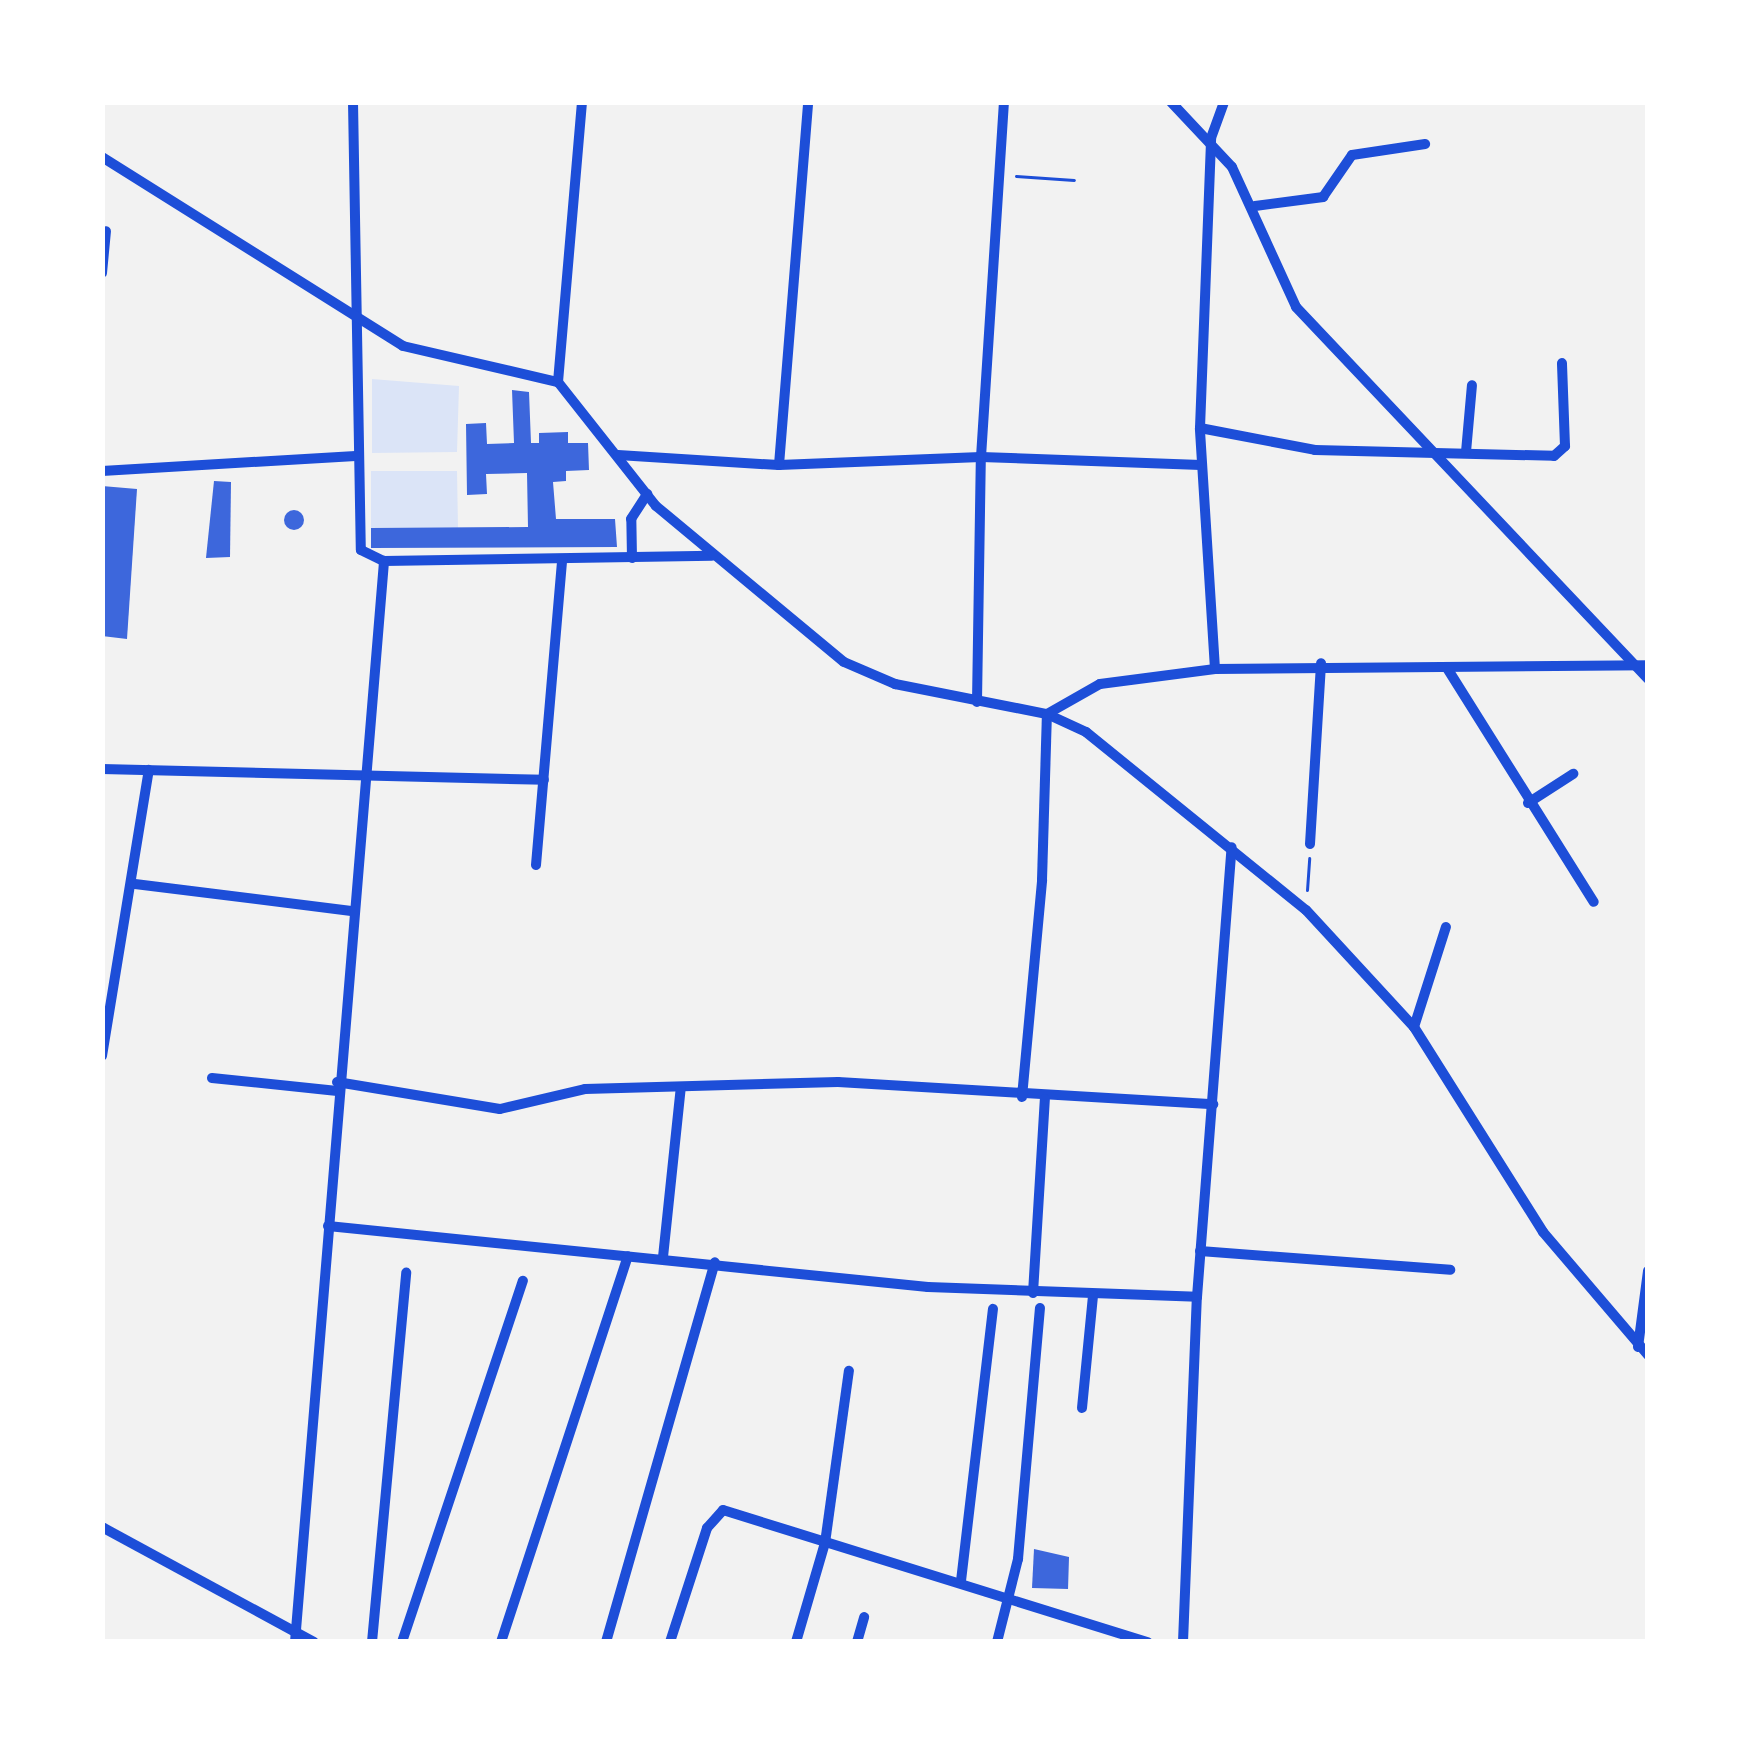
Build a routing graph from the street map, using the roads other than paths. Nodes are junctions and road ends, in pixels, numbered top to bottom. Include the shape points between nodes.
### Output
1 (353, 102) edge
2 (582, 102) edge
3 (808, 102) edge
4 (1004, 102) edge
5 (1171, 102) edge
6 (1224, 102) edge
7 (1211, 138) junction
8 (1424, 144) dead end
9 (102, 157) edge
10 (1255, 206) junction
11 (106, 231) dead end
12 (102, 273) edge
13 (357, 314) junction
14 (1562, 363) dead end
15 (558, 382) junction
16 (1472, 385) dead end
17 (1200, 428) junction
18 (1466, 452) junction
19 (1432, 453) junction
20 (618, 455) junction
21 (356, 456) junction
22 (981, 457) junction
23 (779, 465) junction
24 (1201, 465) junction
25 (102, 471) edge
26 (647, 494) junction
27 (712, 556) junction
28 (632, 558) junction
29 (562, 560) junction
30 (384, 561) junction
31 (1321, 663) junction
32 (1648, 665) edge
33 (1630, 666) junction
34 (1448, 668) junction
35 (1215, 669) junction
36 (1648, 679) edge
37 (977, 702) junction
38 (1047, 714) junction
39 (102, 769) edge
40 (148, 770) junction
41 (1574, 774) dead end
42 (360, 776) junction
43 (544, 780) junction
44 (1528, 803) junction
45 (1310, 844) road end
46 (1232, 847) junction
47 (536, 865) dead end
48 (135, 884) junction
49 (1594, 902) dead end
50 (351, 911) junction
51 (1446, 927) dead end
52 (102, 970) edge
53 (117, 972) junction
54 (1414, 1027) junction
55 (102, 1056) edge
56 (212, 1078) dead end
57 (337, 1086) junction
58 (681, 1087) junction
59 (1022, 1097) junction
60 (1045, 1099) junction
61 (1213, 1104) junction
62 (328, 1226) junction
63 (1201, 1251) junction
64 (628, 1256) junction
65 (663, 1257) junction
66 (715, 1262) junction
67 (1450, 1270) dead end
68 (1648, 1271) edge
69 (406, 1273) dead end
70 (523, 1282) dead end
71 (1033, 1293) junction
72 (1093, 1296) junction
73 (1197, 1297) junction
74 (1040, 1308) dead end
75 (993, 1309) dead end
76 (1643, 1351) edge
77 (849, 1371) dead end
78 (1082, 1408) dead end
79 (102, 1527) edge
80 (825, 1543) junction
81 (961, 1581) junction
82 (1010, 1598) junction
83 (865, 1617) dead end
84 (295, 1637) edge
85 (314, 1642) edge
86 (372, 1642) edge
87 (402, 1642) edge
88 (502, 1642) edge
89 (606, 1642) edge
90 (670, 1642) edge
91 (796, 1642) edge
92 (857, 1642) edge
93 (997, 1642) edge
94 (1148, 1642) edge
95 (1183, 1642) edge

1 - 13 street
2 - 15 street
3 - 23 street
4 - 22 street
5 - 7 street
6 - 7 street
7 - 10 street
7 - 17 street
8 - 10 street via 1352,155 1323,197
9 - 13 street
10 - 19 street via 1271,262 1296,307
11 - 12 street
13 - 15 street via 424,354
13 - 21 street
14 - 18 street via 1564,451
15 - 20 street
16 - 18 street
17 - 19 street via 1315,450
17 - 24 street
18 - 19 street
19 - 33 street
20 - 23 street
20 - 26 street
21 - 25 street
21 - 30 street via 358,542
22 - 23 street
22 - 24 street
22 - 37 street
24 - 35 street
26 - 27 street
26 - 28 street via 631,519
27 - 28 street
27 - 37 street via 856,669
28 - 29 street
29 - 30 street
29 - 43 street
30 - 42 street
31 - 34 street
31 - 35 street
31 - 45 street
32 - 33 street
33 - 34 street
33 - 36 street
34 - 44 street
35 - 38 street via 1100,684
37 - 38 street
38 - 46 street via 1086,732
38 - 59 street
39 - 40 street
40 - 42 street
40 - 48 street
41 - 44 street
42 - 43 street
42 - 50 street
43 - 47 street
44 - 49 street
46 - 54 street via 1306,910
46 - 61 street
48 - 50 street
48 - 53 street
50 - 57 street
51 - 54 street
52 - 53 street
53 - 55 street
54 - 76 street via 1543,1232
56 - 57 street
57 - 58 street via 500,1109 585,1089
57 - 62 street
58 - 59 street via 838,1082
58 - 65 street
59 - 60 street
60 - 61 street
60 - 71 street
61 - 63 street
62 - 64 street
62 - 84 street
63 - 67 street
63 - 73 street
64 - 65 street
64 - 88 street
65 - 66 street
66 - 71 street
66 - 89 street
68 - 76 street
69 - 86 street
70 - 87 street
71 - 72 street
72 - 73 street
72 - 78 street
73 - 95 street
74 - 82 street
75 - 81 street
77 - 80 street
79 - 84 street
80 - 81 street
80 - 90 street via 723,1510 706,1528
80 - 91 street
81 - 82 street
82 - 93 street
82 - 94 street
83 - 92 street
84 - 85 street

